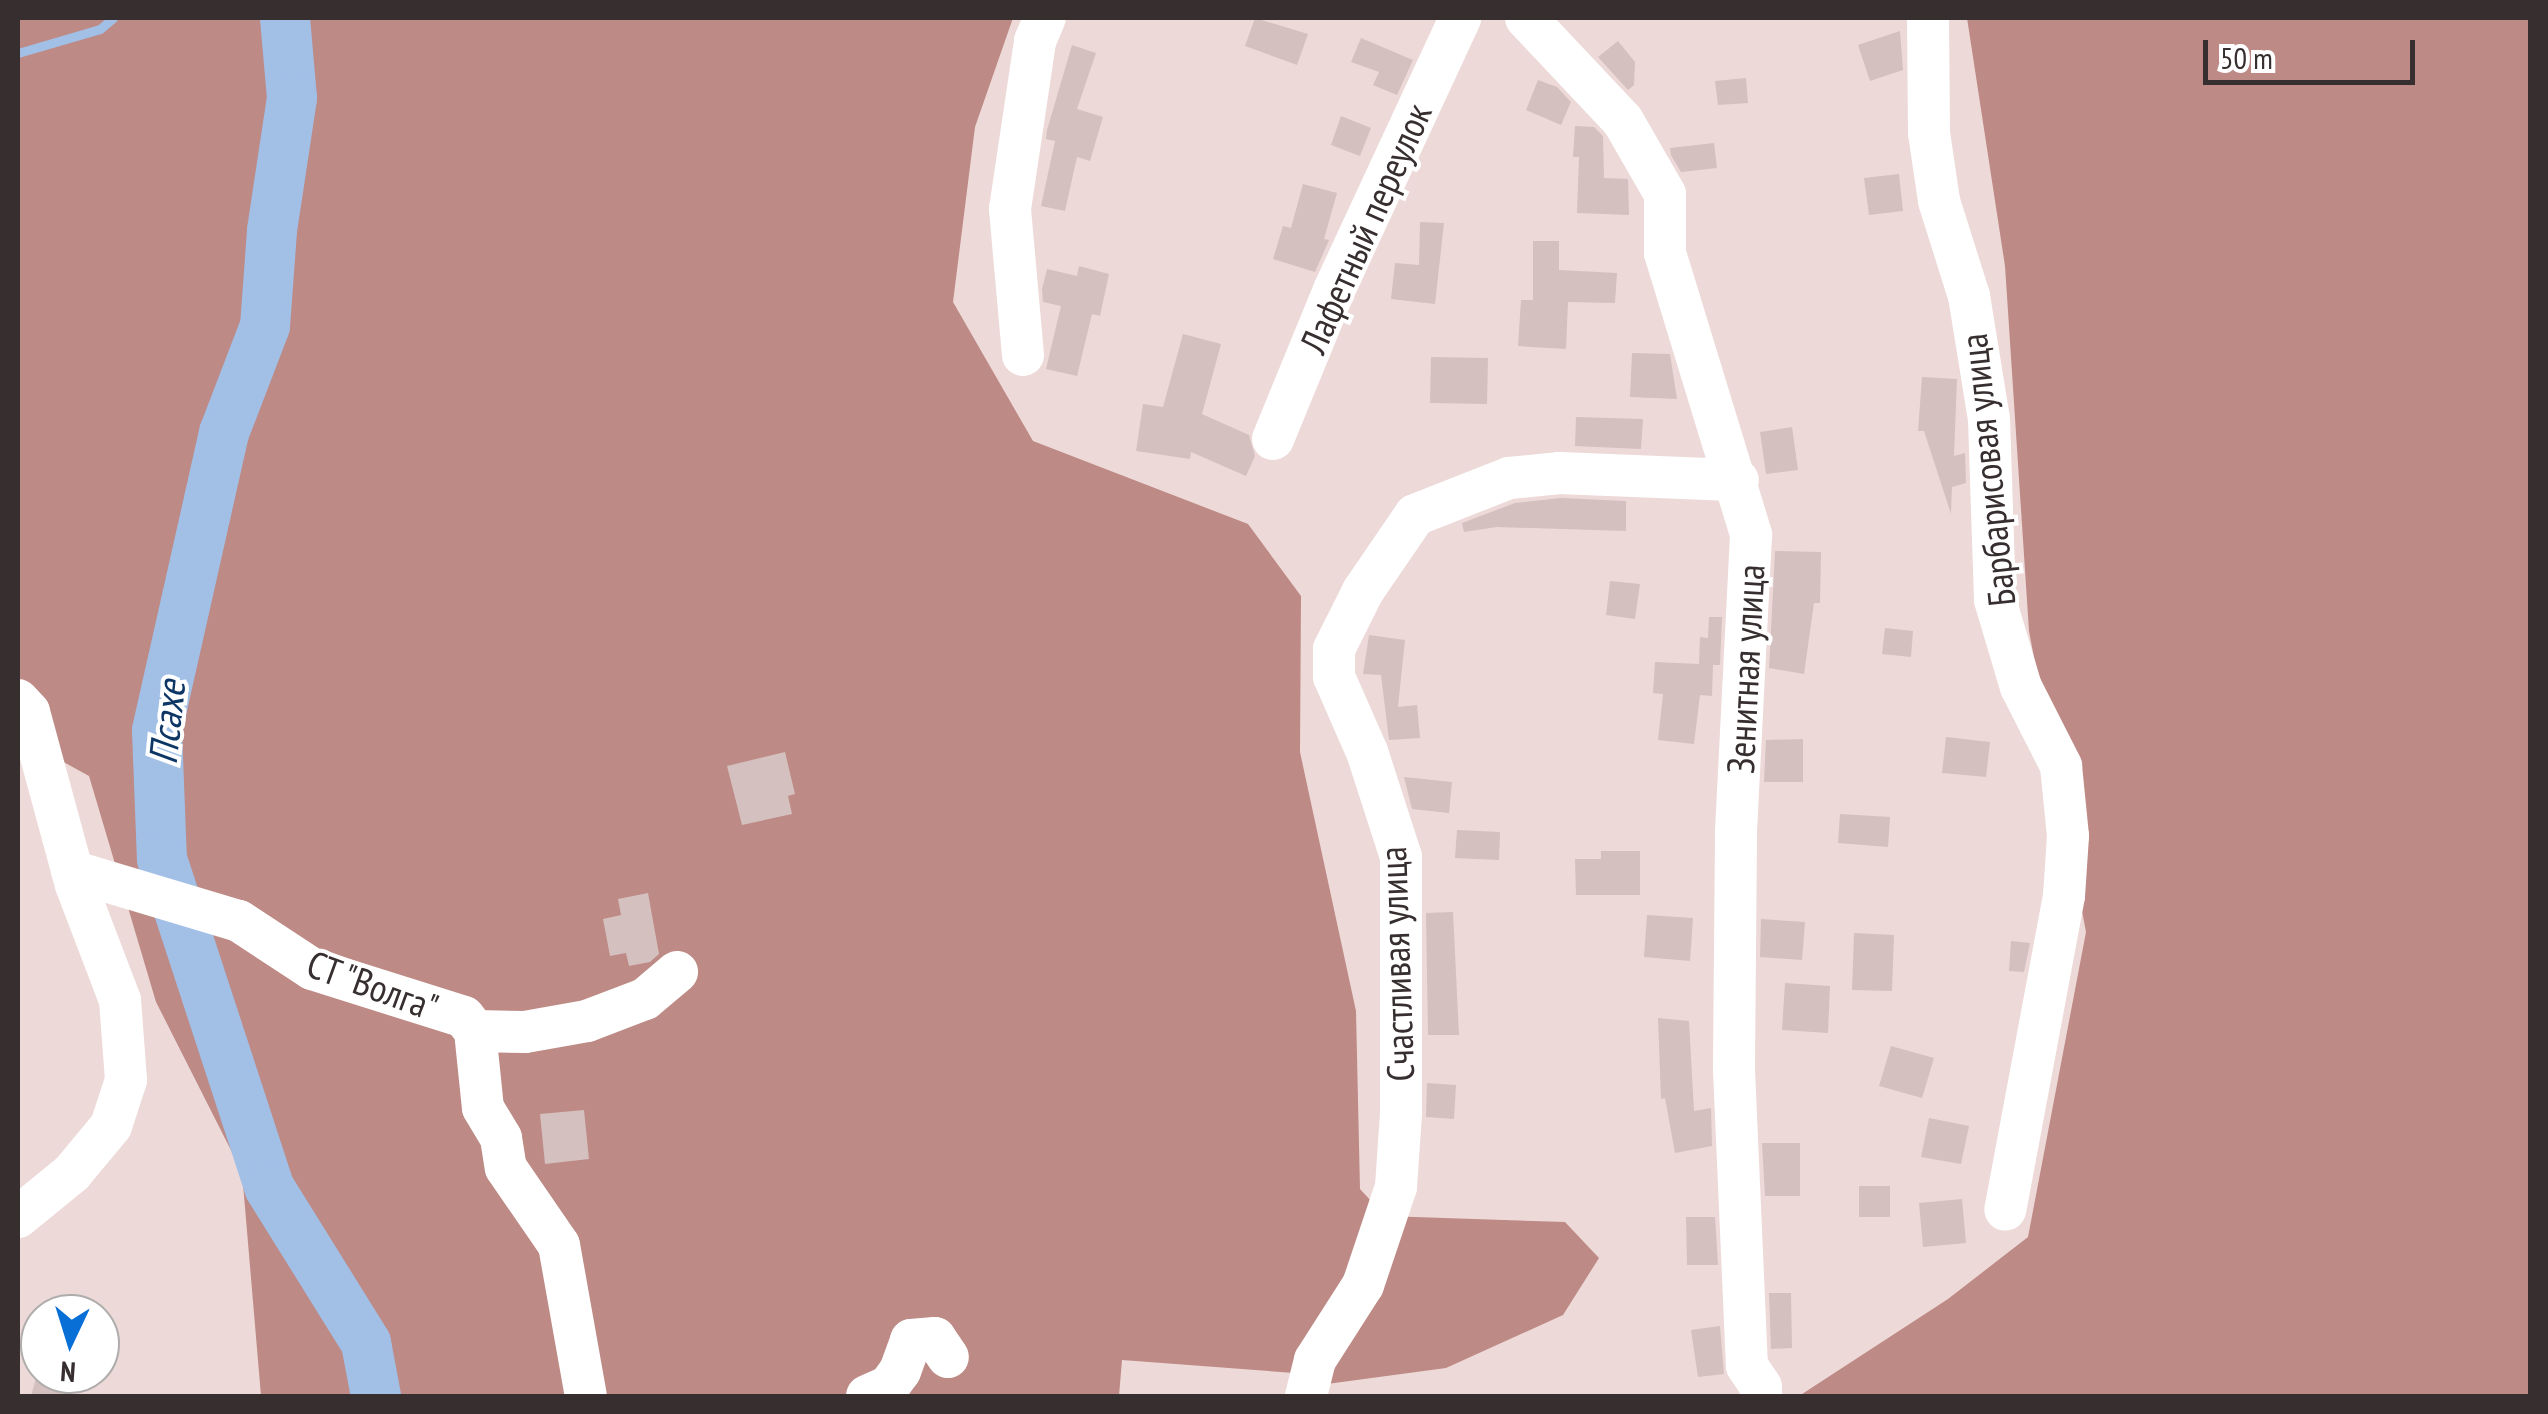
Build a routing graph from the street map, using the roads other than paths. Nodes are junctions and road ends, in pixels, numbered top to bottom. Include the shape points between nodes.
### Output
1 (1045, 18) edge
2 (1460, 18) edge
3 (1526, 18) edge
4 (1928, 18) edge
5 (1022, 355) dead end
6 (1273, 439) dead end
7 (1738, 480) junction
8 (18, 700) edge
9 (72, 871) junction
10 (677, 972) dead end
11 (475, 1032) junction
12 (2005, 1210) dead end
13 (18, 1217) edge
14 (948, 1357) dead end
15 (1759, 1388) edge
16 (586, 1396) edge
17 (867, 1396) edge
18 (1306, 1396) edge

1 - 5 street via 1034,41 1010,209
2 - 6 street, Лафетный переулок
3 - 7 street, Зенитная улица via 1623,121 1665,194 1665,253
4 - 12 street, Барбарисовая улица via 1928,134 1939,201 1969,296 1990,419 1995,600 2021,687 2061,766 2068,836 2064,896
7 - 15 street, Зенитная улица via 1751,535 1736,835 1734,1070 1747,1366
7 - 18 street, Счастливая улица via 1543,474 1509,478 1415,515 1363,590 1334,649 1334,677 1401,856 1401,1113 1396,1187 1362,1285 1315,1360
8 - 9 street via 29,712
9 - 11 street, СТ "Волга" via 238,921 312,969 464,1017
9 - 13 street via 120,1000 124,1095 112,1126 72,1173
10 - 11 street via 645,999 587,1021
11 - 16 street, СТ "Волга" via 483,1108 501,1138 506,1168 559,1245
14 - 17 street via 935,1338 912,1340 888,1386

